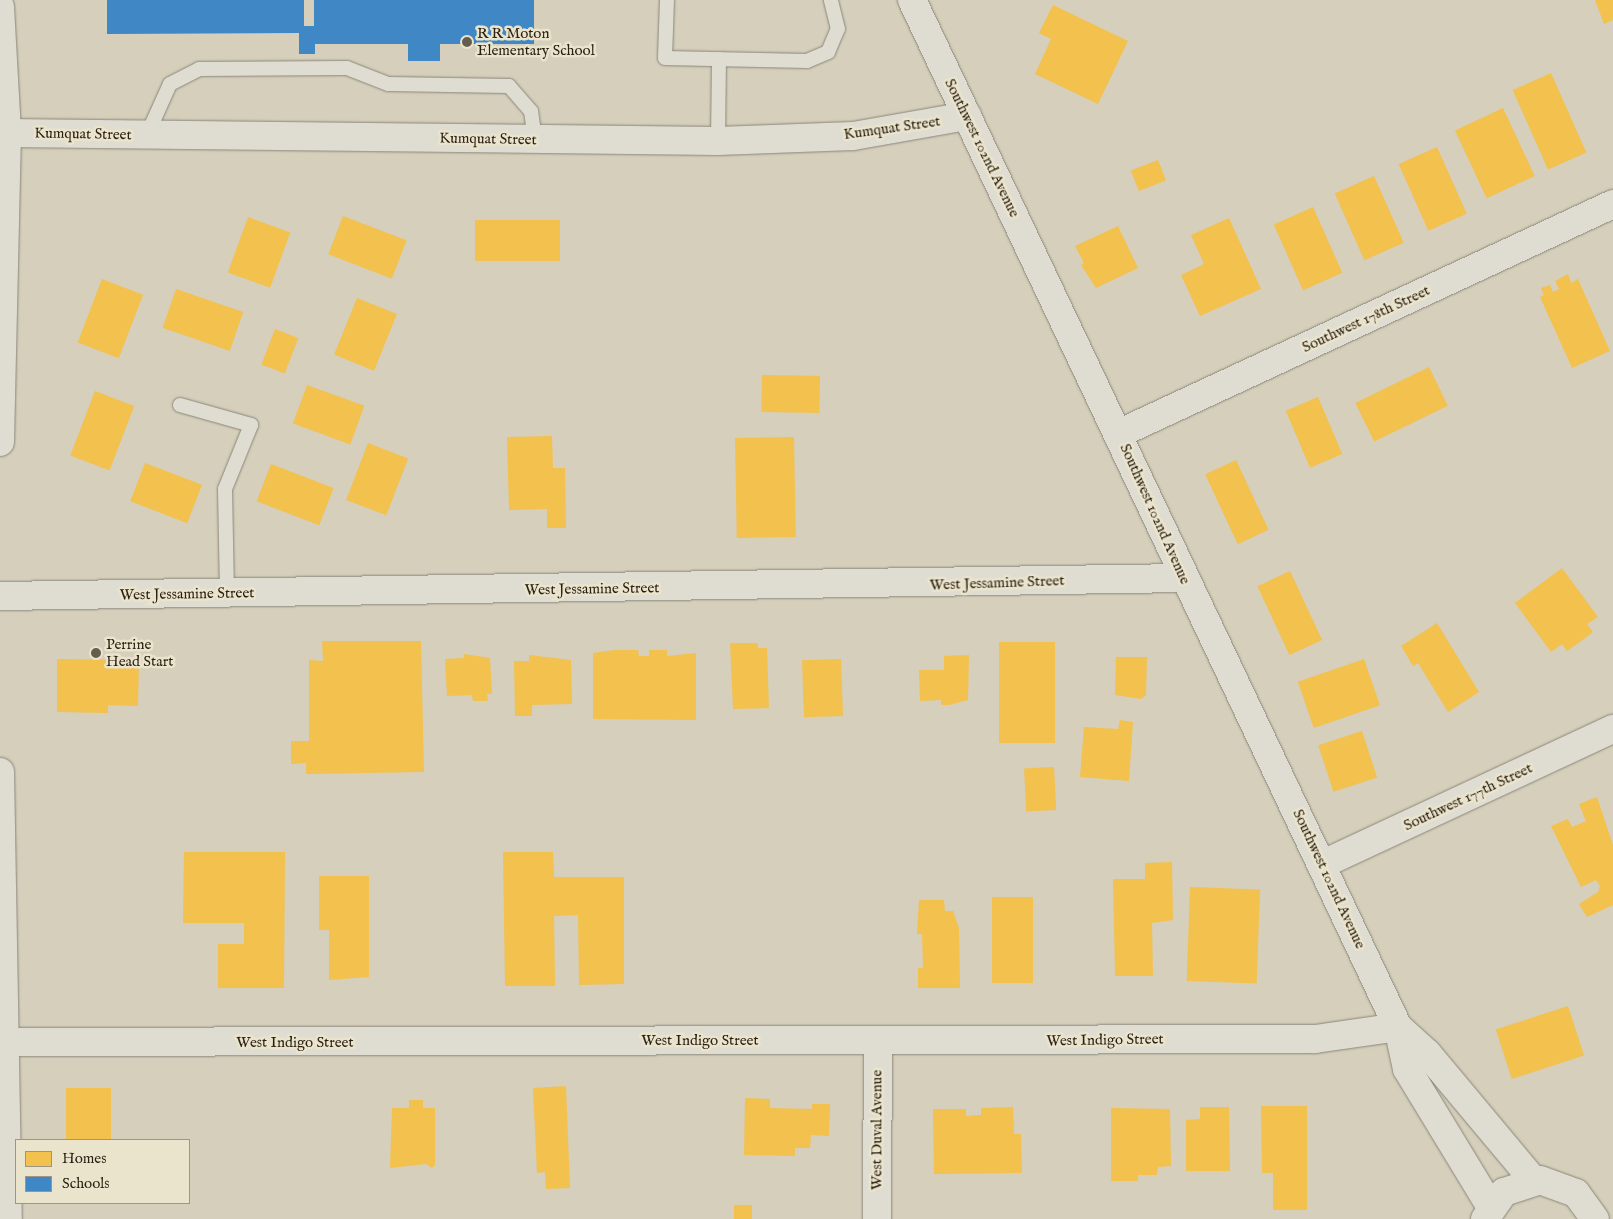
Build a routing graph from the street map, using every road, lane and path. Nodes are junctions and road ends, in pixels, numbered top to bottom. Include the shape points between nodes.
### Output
1 (15, 0) edge
2 (667, 0) edge
3 (831, 0) edge
4 (919, 2) edge
5 (0, 8) edge
6 (719, 59) junction
7 (967, 116) junction
8 (8, 133) junction
9 (147, 135) junction
10 (535, 139) junction
11 (718, 141) junction
12 (1613, 204) edge
13 (2, 274) edge
14 (180, 405) dead end
15 (1118, 434) junction
16 (0, 442) edge
17 (1184, 578) junction
18 (227, 593) junction
19 (0, 596) edge
20 (1613, 729) edge
21 (0, 772) edge
22 (1323, 864) junction
23 (1398, 1027) junction
24 (878, 1040) junction
25 (3, 1042) edge
26 (1534, 1182) junction
27 (1599, 1212) edge
28 (1488, 1213) edge
29 (8, 1219) edge
30 (877, 1219) edge

1 - 5 lane
2 - 6 lane via 665,58
3 - 6 lane via 838,29 828,52 807,61
4 - 7 street, Southwest 102nd Avenue
5 - 8 street
6 - 11 lane
7 - 11 street, Kumquat Street via 853,136
7 - 15 street, Southwest 102nd Avenue
8 - 9 street, Kumquat Street
8 - 13 street
9 - 10 street, Kumquat Street
9 - 10 lane via 170,84 199,69 347,68 388,84 509,86 531,111
10 - 11 street, Kumquat Street
12 - 15 street, Southwest 178th Street
13 - 16 street
14 - 18 lane via 251,425 226,488
15 - 17 street, Southwest 102nd Avenue
17 - 18 street, West Jessamine Street
17 - 22 street, Southwest 102nd Avenue
18 - 19 street, West Jessamine Street
20 - 22 street, Southwest 177th Street
21 - 25 street
22 - 23 street, Southwest 102nd Avenue
23 - 24 street, West Indigo Street via 1315,1039
23 - 26 street, Southwest 102nd Avenue via 1426,1053
23 - 28 street, Southwest 102nd Avenue via 1407,1069
24 - 25 street, West Indigo Street
24 - 30 street, West Duval Avenue
25 - 29 street
26 - 27 street via 1559,1184
26 - 28 street via 1504,1192

